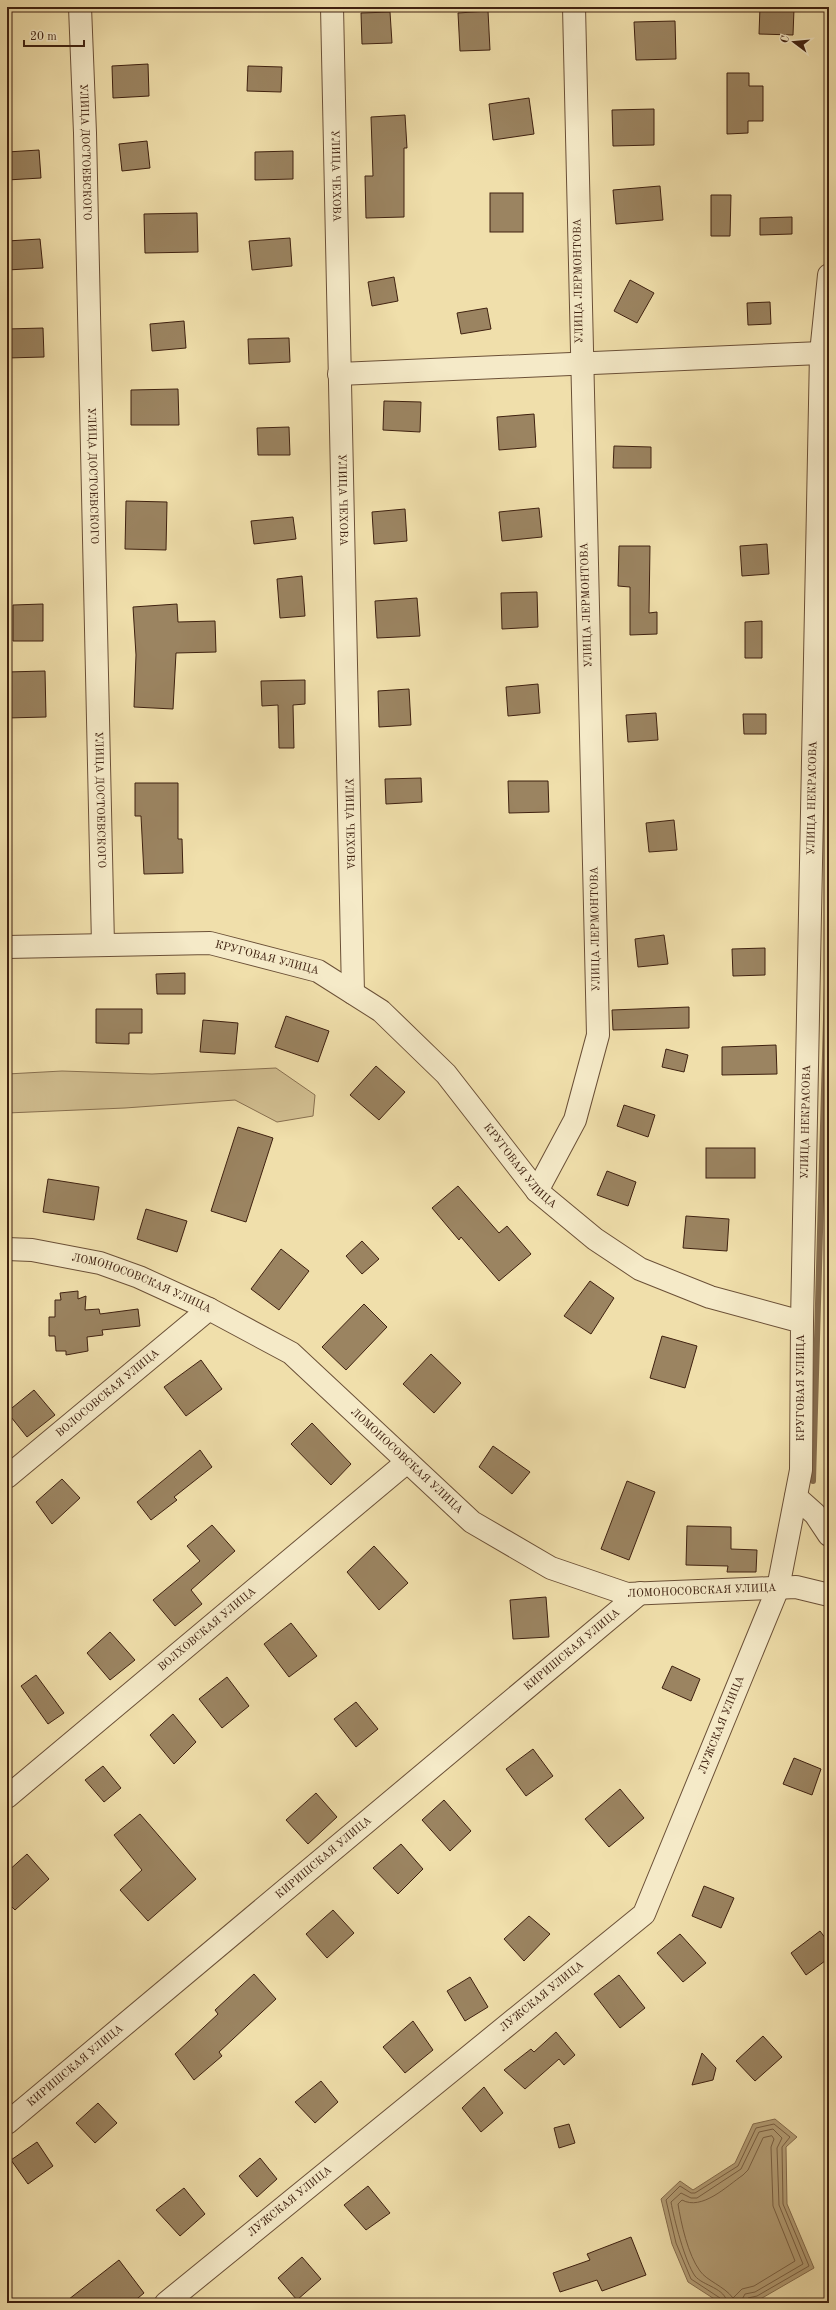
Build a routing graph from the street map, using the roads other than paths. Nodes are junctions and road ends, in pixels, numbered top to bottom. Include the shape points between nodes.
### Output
1 (80, 7) edge
2 (332, 7) edge
3 (574, 7) edge
4 (829, 275) edge
5 (822, 353) junction
6 (581, 362) junction
7 (339, 374) junction
8 (103, 945) junction
9 (7, 947) edge
10 (353, 993) junction
11 (538, 1191) junction
12 (7, 1249) edge
13 (209, 1309) junction
14 (802, 1322) junction
15 (407, 1462) junction
16 (7, 1477) edge
17 (796, 1497) junction
18 (829, 1535) edge
19 (778, 1588) junction
20 (640, 1593) junction
21 (829, 1594) edge
22 (7, 1797) edge
23 (7, 2123) edge
24 (166, 2303) edge

1 - 8 street, УЛИЦА ДОСТОЕВСКОГО
2 - 7 street, УЛИЦА ЧЕХОВА
3 - 6 street, УЛИЦА ЛЕРМОНТОВА
4 - 5 street, УЛИЦА НЕКРАСОВА
5 - 6 street
5 - 14 street, УЛИЦА НЕКРАСОВА
6 - 7 street
6 - 11 street, УЛИЦА ЛЕРМОНТОВА via 598,1035 575,1120
7 - 10 street, УЛИЦА ЧЕХОВА
8 - 9 street, КРУГОВАЯ УЛИЦА
8 - 10 street, КРУГОВАЯ УЛИЦА via 210,943 318,970
10 - 11 street, КРУГОВАЯ УЛИЦА via 381,1011 446,1074
11 - 14 street, КРУГОВАЯ УЛИЦА via 595,1239 640,1269 710,1297
12 - 13 street, ЛОМОНОСОВСКАЯ УЛИЦА via 32,1250 100,1264 139,1277
13 - 15 street, ЛОМОНОСОВСКАЯ УЛИЦА via 290,1353
13 - 16 street, ВОЛОСОВСКАЯ УЛИЦА
14 - 17 street, КРУГОВАЯ УЛИЦА via 801,1470
15 - 20 street, ЛОМОНОСОВСКАЯ УЛИЦА via 472,1522 551,1568 627,1594
15 - 22 street, ВОЛХОВСКАЯ УЛИЦА
17 - 18 street via 815,1514
17 - 19 street, КРУГОВАЯ УЛИЦА
19 - 20 street, ЛОМОНОСОВСКАЯ УЛИЦА
19 - 21 street, ЛОМОНОСОВСКАЯ УЛИЦА via 796,1587
19 - 24 street, ЛУЖСКАЯ УЛИЦА via 644,1914
20 - 23 street, КИРИШСКАЯ УЛИЦА

